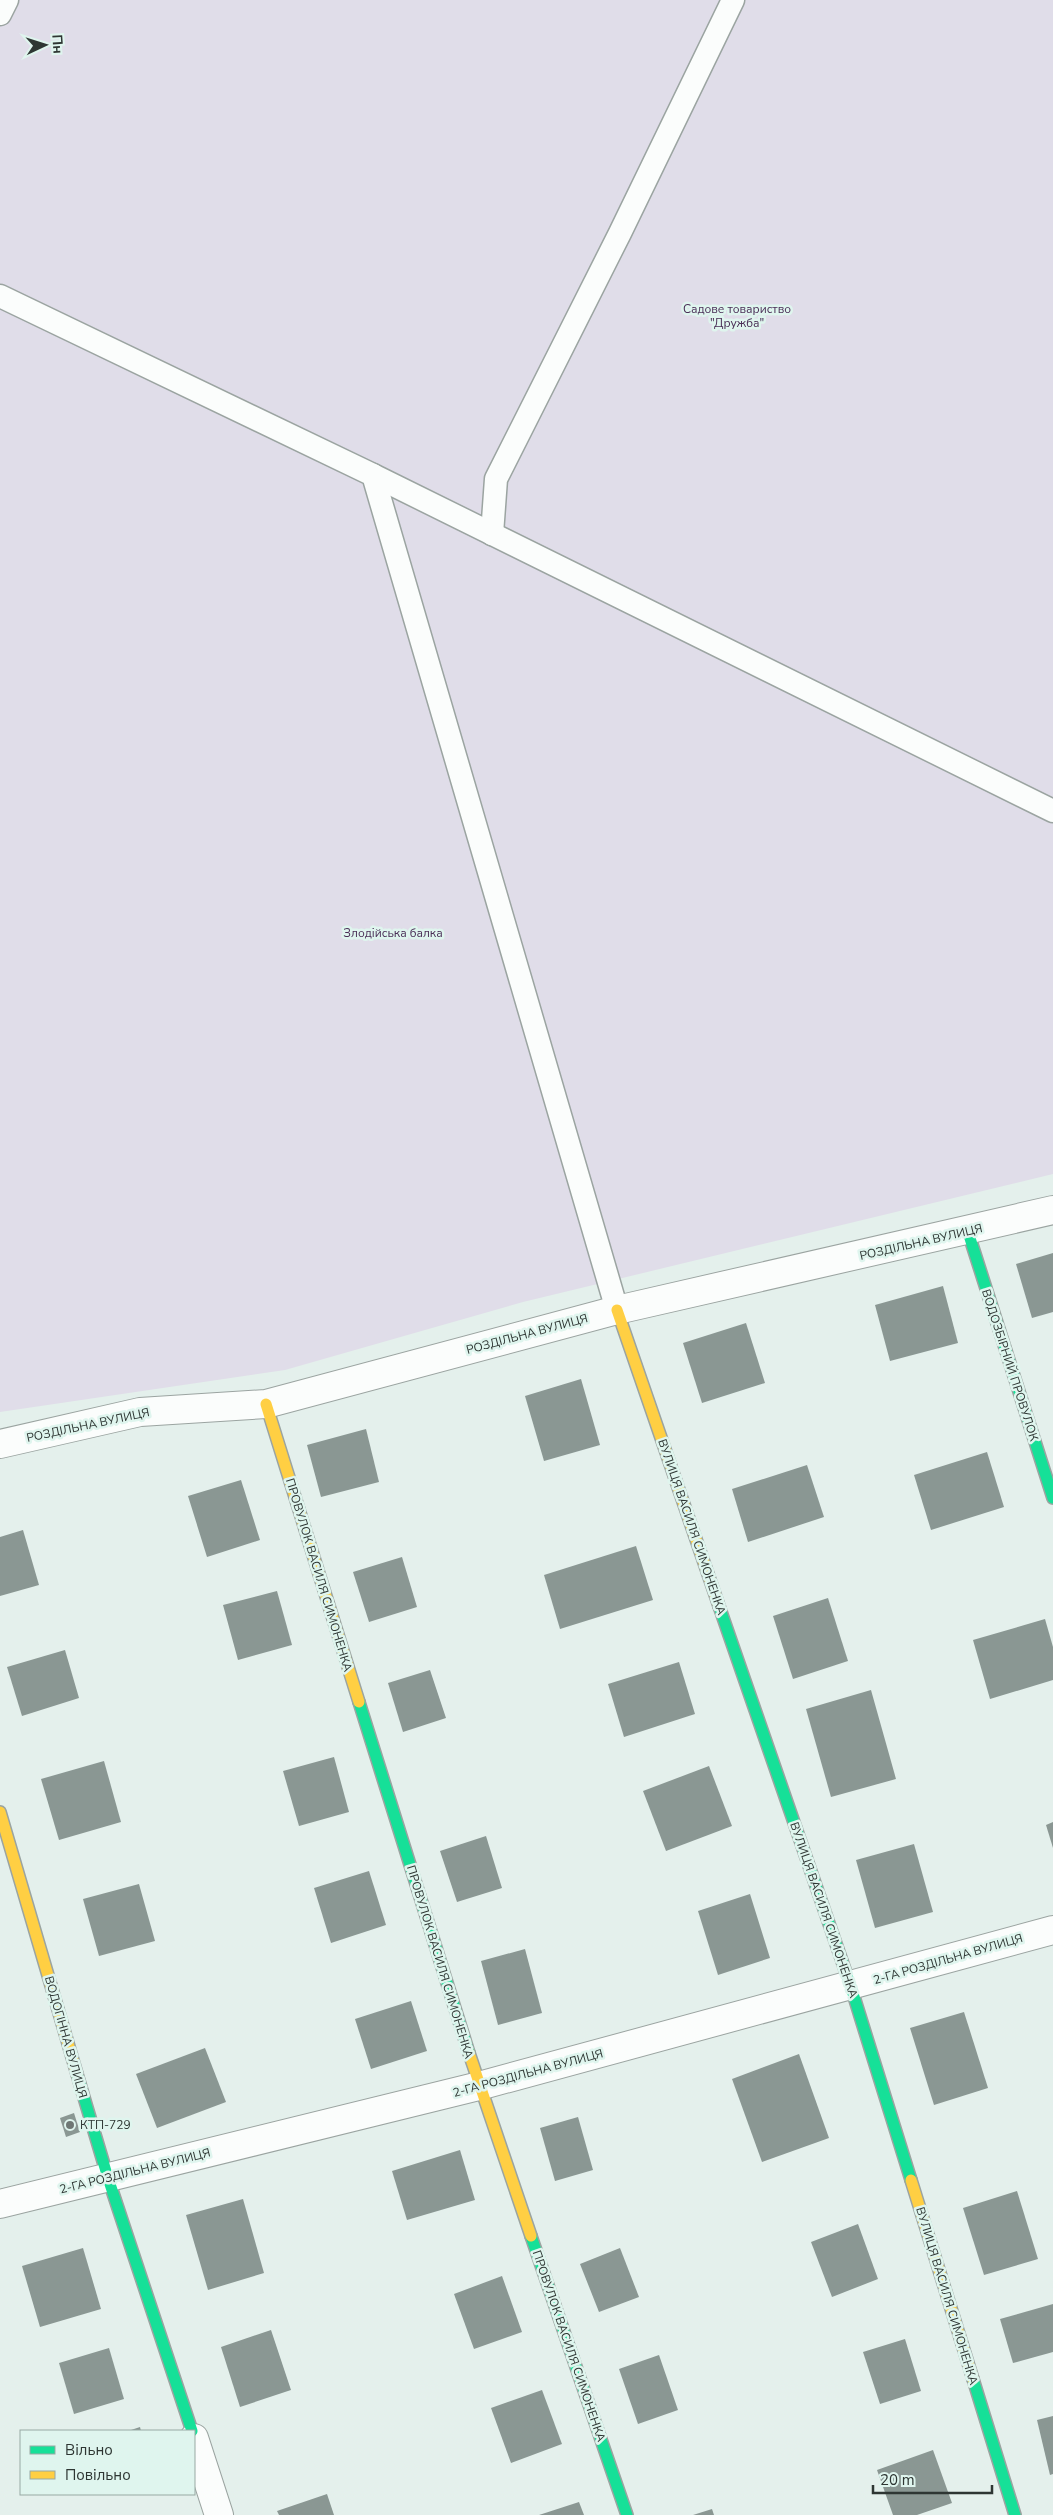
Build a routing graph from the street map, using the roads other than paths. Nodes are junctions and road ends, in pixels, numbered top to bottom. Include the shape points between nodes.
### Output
1 (7, 0) edge
2 (733, 0) edge
3 (0, 14) edge
4 (0, 296) edge
5 (373, 475) junction
6 (492, 534) junction
7 (1053, 811) edge
8 (1053, 1210) edge
9 (968, 1232) junction
10 (618, 1310) junction
11 (266, 1404) junction
12 (0, 1444) edge
13 (1053, 1498) edge
14 (0, 1812) edge
15 (1053, 1930) edge
16 (850, 1987) junction
17 (479, 2086) junction
18 (108, 2178) junction
19 (0, 2204) edge
20 (192, 2430) edge
21 (195, 2441) edge
22 (219, 2515) edge
23 (627, 2515) edge
24 (1014, 2515) edge

1 - 3 lane
2 - 6 lane via 496,479
4 - 5 lane
5 - 6 lane
5 - 10 lane
6 - 7 lane
8 - 9 street, РОЗДІЛЬНА ВУЛИЦЯ
9 - 10 street, РОЗДІЛЬНА ВУЛИЦЯ
9 - 13 street, ВОДОЗБІРНИЙ ПРОВУЛОК
10 - 11 street, РОЗДІЛЬНА ВУЛИЦЯ
10 - 16 street, ВУЛИЦЯ ВАСИЛЯ СИМОНЕНКА
11 - 12 street, РОЗДІЛЬНА ВУЛИЦЯ via 140,1412
11 - 17 street, ПРОВУЛОК ВАСИЛЯ СИМОНЕНКА
14 - 18 street, ВОДОГІННА ВУЛИЦЯ
15 - 16 street, 2-ГА РОЗДІЛЬНА ВУЛИЦЯ
16 - 17 street, 2-ГА РОЗДІЛЬНА ВУЛИЦЯ
16 - 24 street, ВУЛИЦЯ ВАСИЛЯ СИМОНЕНКА
17 - 18 street, 2-ГА РОЗДІЛЬНА ВУЛИЦЯ
17 - 23 street, ПРОВУЛОК ВАСИЛЯ СИМОНЕНКА
18 - 19 street, 2-ГА РОЗДІЛЬНА ВУЛИЦЯ
18 - 20 street, ВОДОГІННА ВУЛИЦЯ
21 - 22 street

